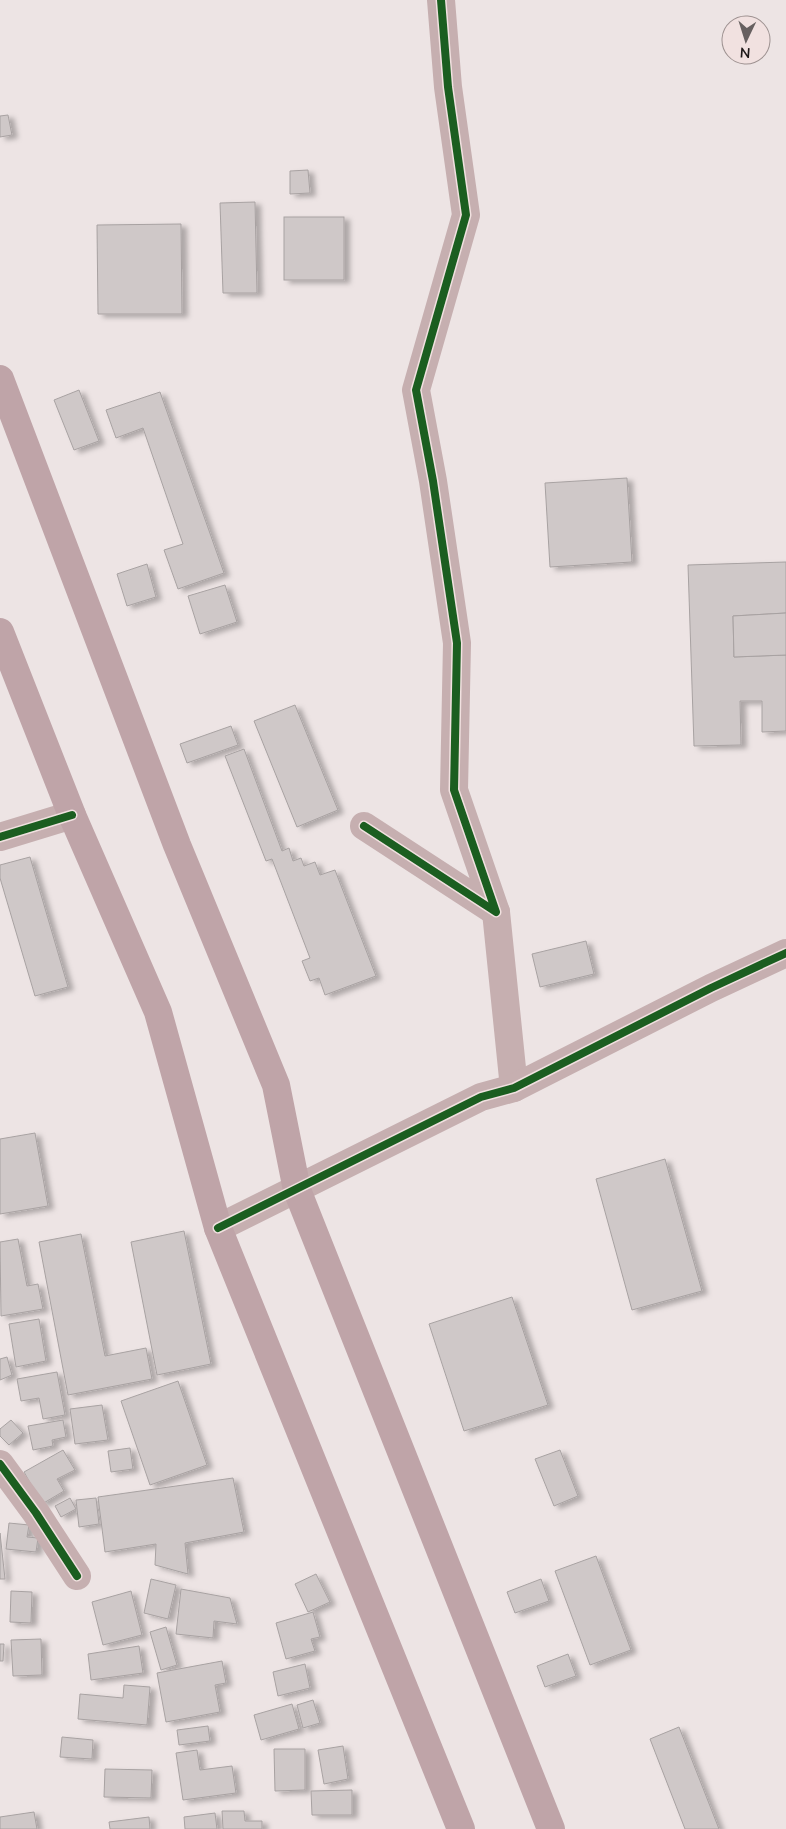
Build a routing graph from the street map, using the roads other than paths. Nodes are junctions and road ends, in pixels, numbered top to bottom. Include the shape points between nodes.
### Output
1 (441, 0) edge
2 (0, 378) edge
3 (0, 632) edge
4 (72, 815) junction
5 (364, 826) dead end
6 (0, 838) edge
7 (496, 912) junction
8 (786, 953) edge
9 (514, 1088) junction
10 (298, 1190) junction
11 (218, 1228) junction
12 (0, 1464) edge
13 (77, 1576) dead end
14 (461, 1829) edge
15 (551, 1829) edge

1 - 7 street via 448,87 466,215 416,390 457,643 454,790
2 - 10 highway via 177,845 276,1086
3 - 4 highway
4 - 6 street
4 - 11 highway via 158,1012
5 - 7 street
7 - 9 street
8 - 9 street
9 - 10 street via 481,1097
10 - 11 street
10 - 15 highway
11 - 14 highway
12 - 13 street

